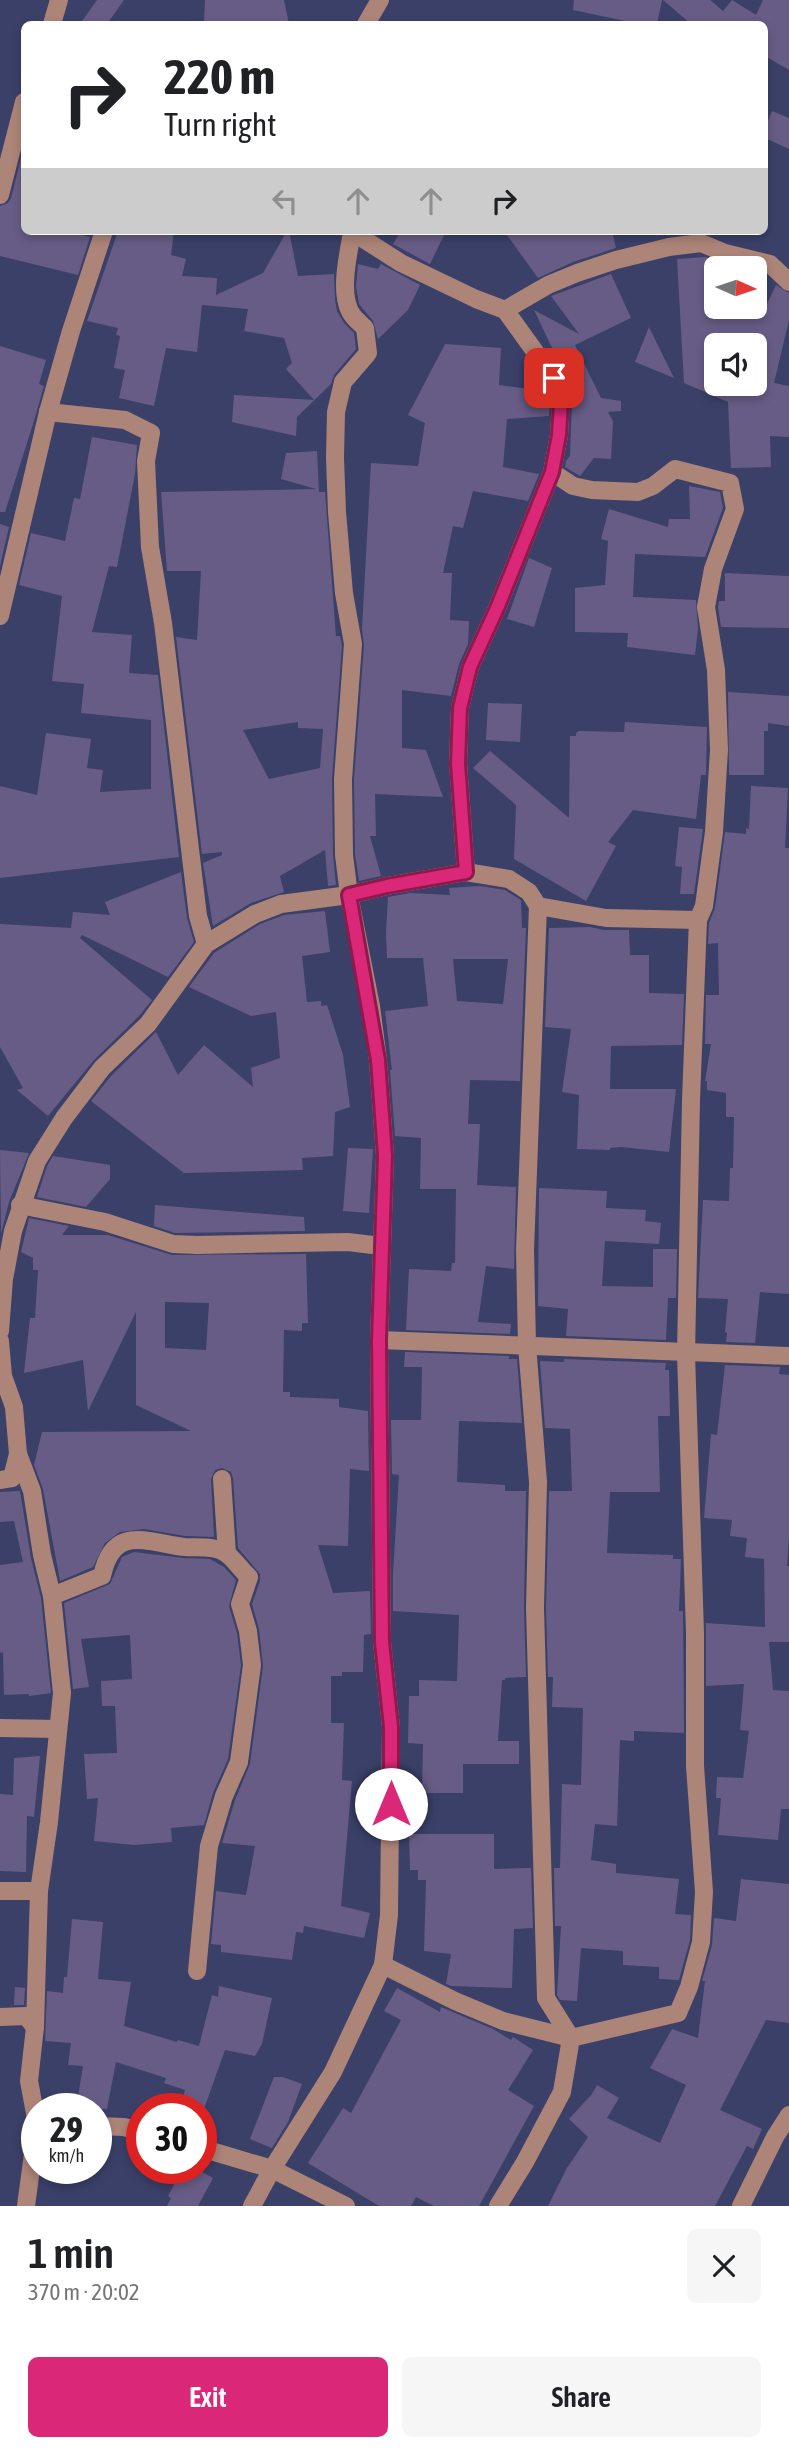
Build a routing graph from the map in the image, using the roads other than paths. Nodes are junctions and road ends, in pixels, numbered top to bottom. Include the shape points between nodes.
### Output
1 (60, 0) edge
2 (380, 0) edge
3 (52, 21) edge
4 (368, 21) edge
5 (21, 114) edge
6 (0, 195) edge
7 (103, 235) edge
8 (351, 235) edge
9 (357, 235) edge
10 (789, 282) edge
11 (505, 310) junction
12 (48, 412) junction
13 (552, 472) junction
14 (0, 616) edge
15 (466, 872) junction
16 (349, 895) junction
17 (538, 906) junction
18 (698, 920) junction
19 (206, 944) junction
20 (20, 1205) junction
21 (381, 1246) junction
22 (0, 1331) edge
23 (379, 1340) junction
24 (0, 1341) edge
25 (527, 1345) junction
26 (686, 1354) junction
27 (789, 1356) edge
28 (18, 1454) junction
29 (222, 1479) dead end
30 (0, 1480) edge
31 (227, 1554) junction
32 (52, 1596) junction
33 (0, 1728) edge
34 (58, 1729) junction
35 (0, 1891) edge
36 (39, 1891) junction
37 (383, 1965) junction
38 (197, 1971) dead end
39 (0, 2017) edge
40 (35, 2027) junction
41 (571, 2038) junction
42 (31, 2093) edge
43 (789, 2115) edge
44 (217, 2153) edge
45 (272, 2169) junction
46 (29, 2184) edge
47 (26, 2206) edge
48 (253, 2206) edge
49 (346, 2206) edge
50 (498, 2206) edge
51 (741, 2206) edge

1 - 3 street
2 - 4 street
5 - 6 street
7 - 12 street
8 - 16 street via 346,303 365,328 368,353 343,382 336,412 337,512 353,644 342,779
9 - 11 street via 401,263
10 - 11 street via 769,264 701,243 669,247 577,273
11 - 13 street via 554,378 561,402
12 - 14 street
12 - 19 street via 125,420 151,433 146,461 150,547 198,916
13 - 15 street via 470,667 460,708 458,764
13 - 18 street via 573,486 592,490 638,492 675,469 730,484 735,509 713,569 706,607 716,670 719,750 714,832
15 - 16 street
15 - 17 street via 509,879 529,892
16 - 19 street via 281,904
16 - 21 street via 378,1060 385,1156
17 - 18 street via 606,918
17 - 25 street via 525,1250
18 - 26 street
19 - 20 street via 148,1024 102,1068 64,1118 37,1161
20 - 21 street via 105,1223 173,1244 348,1242
20 - 22 street via 4,1279
21 - 23 street
23 - 25 street
23 - 37 street via 382,1642 391,1727 389,1915
24 - 28 street
25 - 26 street
25 - 41 street via 538,1482 535,1608 546,1998
26 - 27 street
26 - 41 street via 695,1766 704,1892 701,1941 678,2013
28 - 30 street via 12,1478
28 - 32 street via 32,1491
29 - 31 street
31 - 32 street via 139,1539 125,1541 106,1557 102,1576
31 - 38 street via 249,1577 240,1604 252,1665 239,1762 209,1846
32 - 34 street via 62,1693
33 - 34 street
34 - 36 street
35 - 36 street
36 - 40 street
37 - 41 street via 503,2021
37 - 45 street via 333,2072
39 - 40 street via 26,2016
40 - 42 street
41 - 50 street via 562,2092
43 - 51 street
44 - 45 street
45 - 48 street
45 - 49 street
46 - 47 street

